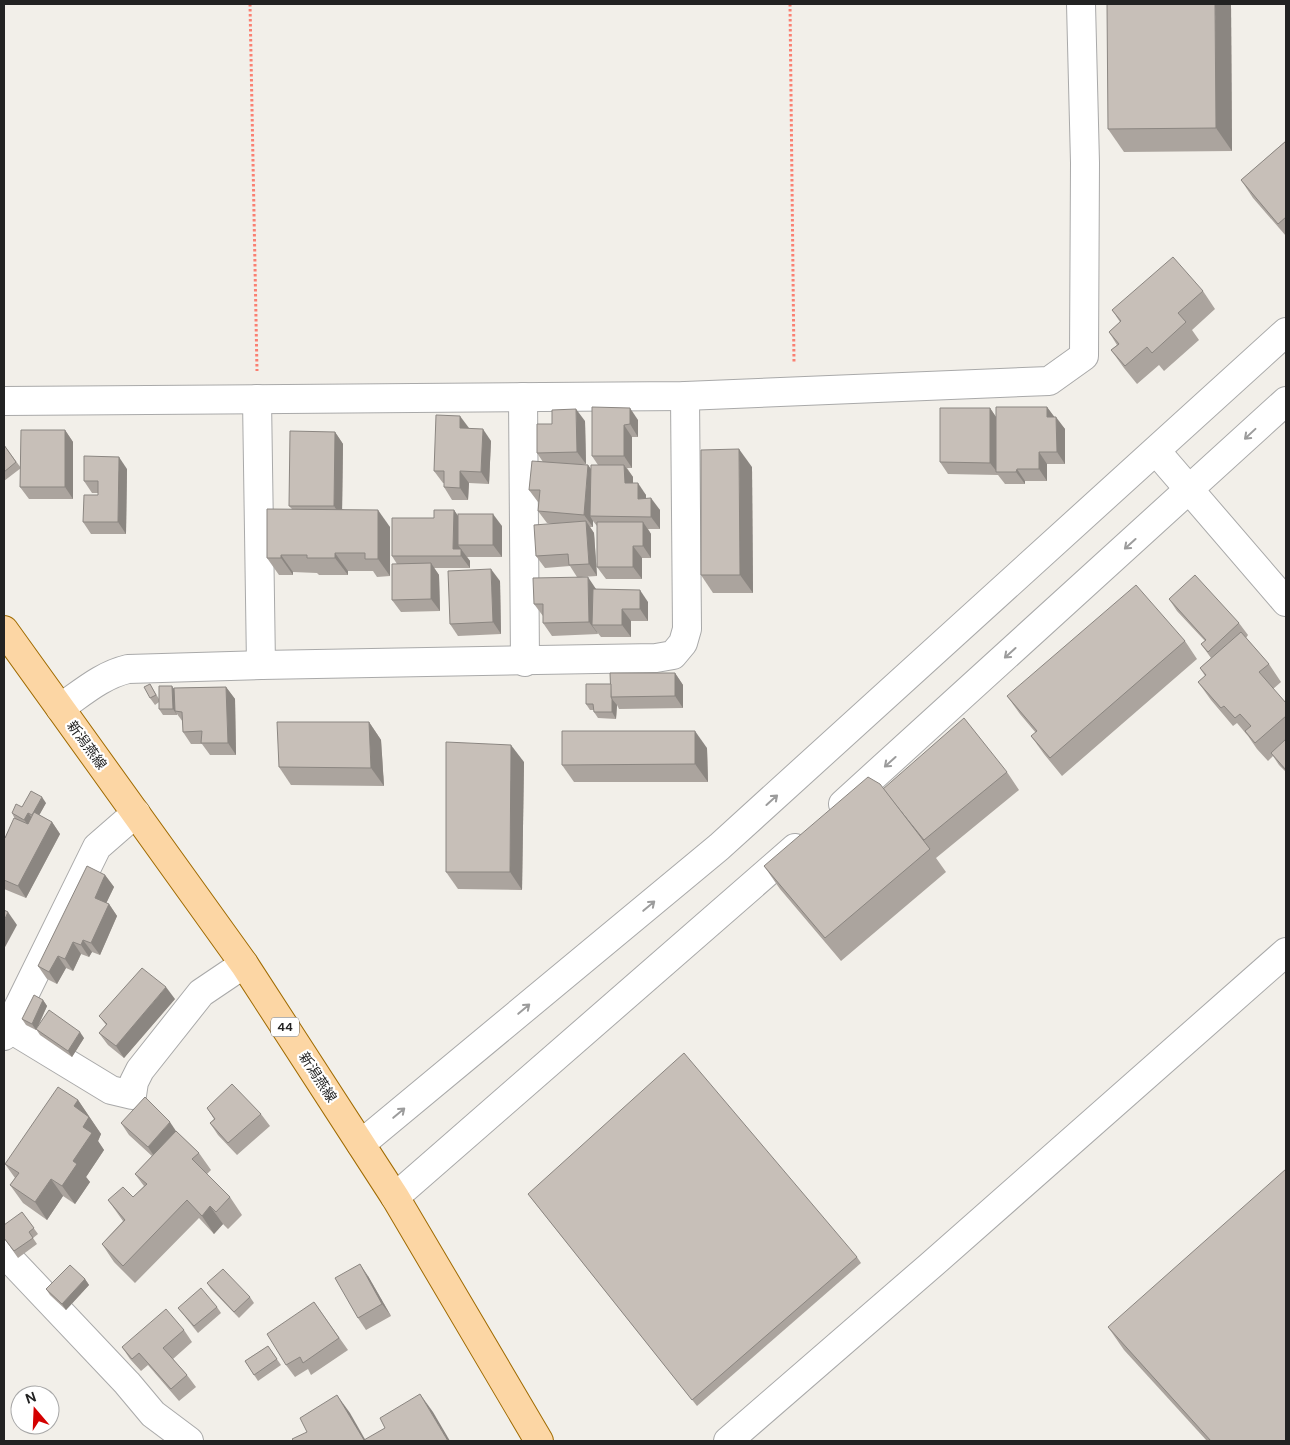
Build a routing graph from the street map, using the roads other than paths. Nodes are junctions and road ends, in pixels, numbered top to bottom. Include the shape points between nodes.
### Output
1 (1081, 4) edge
2 (1286, 332) edge
3 (685, 396) junction
4 (523, 397) junction
5 (257, 399) junction
6 (4, 401) edge
7 (1286, 401) edge
8 (1156, 452) junction
9 (1189, 491) junction
10 (1286, 602) edge
11 (4, 630) edge
12 (525, 662) junction
13 (261, 665) junction
14 (60, 708) junction
15 (136, 813) junction
16 (1286, 952) edge
17 (244, 964) junction
18 (5, 1030) edge
19 (362, 1144) junction
20 (395, 1197) junction
21 (4, 1253) edge
22 (189, 1441) edge
23 (539, 1441) edge
24 (728, 1441) edge

1 - 3 street via 1085,163 1084,356 1049,381
2 - 8 street
3 - 4 street
3 - 12 street via 687,629 683,643 673,655 656,658
4 - 5 street
4 - 12 street
5 - 6 street
5 - 13 street
7 -> 9 street
8 - 9 street
19 -> 8 street via 719,848
9 - 10 street
9 -> 20 street via 820,826
11 - 14 main road, 新潟燕線 / 44
12 - 13 street
13 - 14 street via 128,669 102,678
14 - 15 main road, 新潟燕線 / 44
15 - 17 main road, 新潟燕線 / 44
15 - 18 street via 96,847
16 - 24 street
17 - 18 street via 201,993 140,1070 132,1096 110,1090
17 - 19 main road, 新潟燕線 / 44
19 - 20 main road, 新潟燕線 / 44
20 - 23 main road, 新潟燕線 / 44
21 - 22 street via 153,1414

